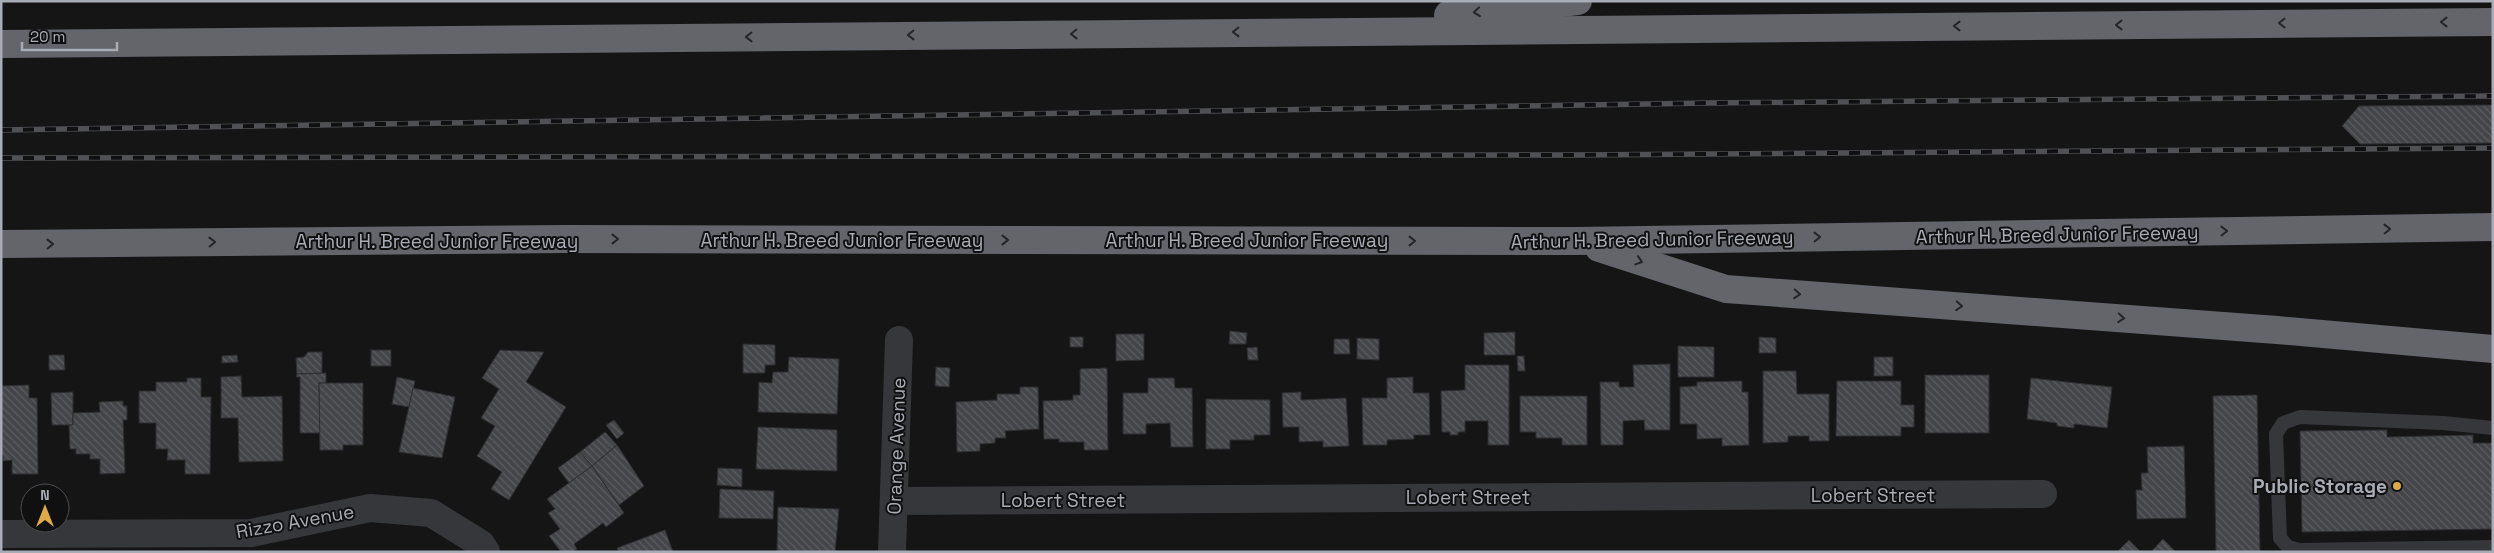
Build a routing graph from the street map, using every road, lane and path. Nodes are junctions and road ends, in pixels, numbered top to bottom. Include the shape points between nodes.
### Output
1 (1578, 1) edge
2 (2493, 22) edge
3 (1285, 32) junction
4 (1, 44) edge
5 (2493, 227) edge
6 (1576, 241) junction
7 (1, 244) edge
8 (899, 340) dead end
9 (2493, 349) edge
10 (2493, 428) edge
11 (2042, 494) dead end
12 (894, 501) junction
13 (1, 534) edge
14 (2493, 547) edge
15 (486, 552) edge
16 (892, 552) edge

1 -> 3 highway
2 -> 3 highway
3 -> 4 highway
6 -> 5 highway, Arthur H. Breed Junior Freeway
7 -> 6 highway, Arthur H. Breed Junior Freeway via 556,239
6 -> 9 highway via 1726,289
8 - 12 street, Orange Avenue
10 - 14 lane via 2300,417 2283,423 2276,434 2280,538 2288,547 2299,550
11 - 12 street, Lobert Street
12 - 16 street, Orange Avenue
13 - 15 street, Rizzo Avenue via 251,533 370,508 431,513 481,544

